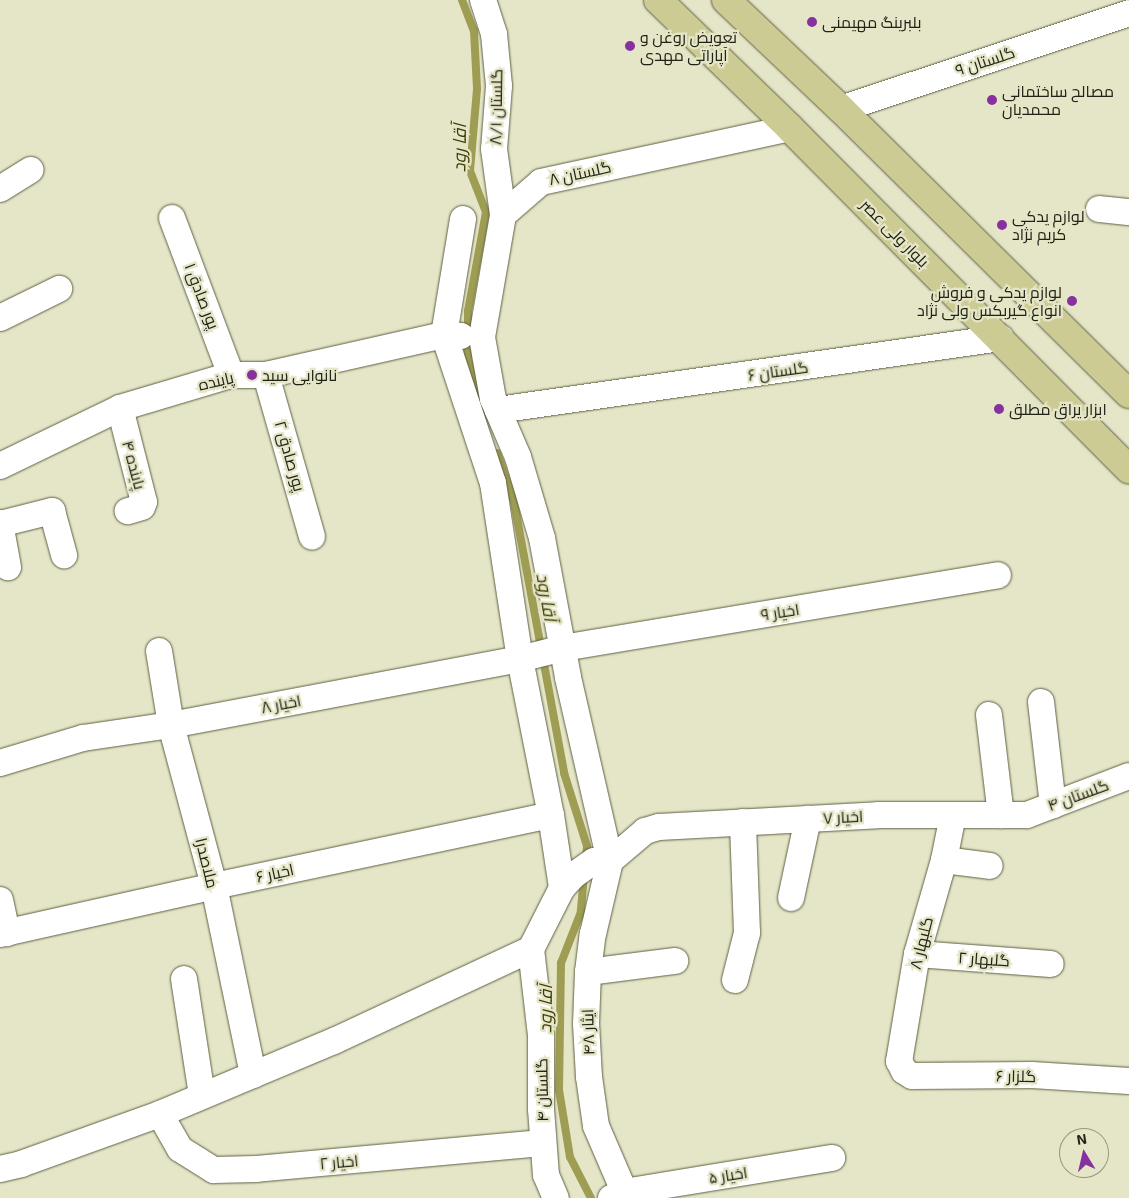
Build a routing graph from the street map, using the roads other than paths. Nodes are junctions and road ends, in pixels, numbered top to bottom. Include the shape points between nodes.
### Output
1 (483, 0) edge
2 (658, 0) edge
3 (726, 0) edge
4 (1129, 13) edge
5 (841, 109) junction
6 (790, 128) junction
7 (31, 170) dead end
8 (0, 189) edge
9 (1099, 209) dead end
10 (1129, 212) edge
11 (503, 215) junction
12 (172, 218) dead end
13 (463, 219) dead end
14 (59, 289) dead end
15 (0, 318) edge
16 (444, 335) junction
17 (482, 337) junction
18 (1001, 338) junction
19 (231, 374) junction
20 (266, 375) junction
21 (1129, 394) edge
22 (120, 408) junction
23 (498, 410) junction
24 (0, 466) edge
25 (1129, 469) edge
26 (128, 511) dead end
27 (0, 523) edge
28 (312, 537) dead end
29 (64, 555) dead end
30 (8, 567) dead end
31 (998, 576) dead end
32 (563, 648) junction
33 (159, 651) dead end
34 (520, 659) junction
35 (1041, 702) dead end
36 (989, 714) dead end
37 (171, 725) junction
38 (0, 763) edge
39 (1129, 776) edge
40 (1053, 805) junction
41 (551, 815) junction
42 (953, 815) junction
43 (1001, 815) junction
44 (1027, 815) joint
45 (808, 819) junction
46 (743, 822) junction
47 (944, 860) junction
48 (610, 861) junction
49 (990, 866) dead end
50 (214, 886) junction
51 (562, 888) junction
52 (791, 898) dead end
53 (0, 900) edge
54 (3, 934) edge
55 (531, 949) junction
56 (917, 954) junction
57 (675, 961) dead end
58 (1051, 964) dead end
59 (588, 972) junction
60 (184, 979) dead end
61 (735, 980) dead end
62 (904, 1071) joint
63 (253, 1075) junction
64 (1129, 1081) edge
65 (202, 1095) junction
66 (160, 1114) junction
67 (543, 1143) junction
68 (832, 1158) dead end
69 (0, 1169) edge
70 (618, 1196) edge
71 (556, 1198) edge

1 - 11 street, گلستان ۸/۱ via 494,34 499,86 494,149
2 - 6 main road, بلوار ولی عصر
3 - 5 main road
4 - 5 street, گلستان ۹
5 - 21 main road
6 - 11 street, گلستان ۸ via 541,182
6 - 18 main road, بلوار ولی عصر
7 - 8 street
9 - 10 street
11 - 17 street
12 - 19 street, پور صادق ۱
13 - 16 street
14 - 15 street
16 - 17 street, پاینده
16 - 20 street, پاینده
16 - 34 street via 493,483
17 - 23 street via 493,399
18 - 23 street, گلستان ۶
18 - 25 main road, بلوار ولی عصر
19 - 20 street, پاینده
19 - 22 street, پاینده
20 - 28 street, پور صادق ۲
22 - 24 street, پاینده
22 - 26 street, پاینده ۴ via 144,502 142,506
23 - 32 street via 518,457 542,538
27 - 29 street via 52,512
27 - 30 street
31 - 32 street, اخیار ۹
32 - 34 street, اخیار ۸
32 - 48 street
33 - 37 street, ملاصدرا
34 - 37 street, اخیار ۸
34 - 41 street
35 - 40 street
36 - 43 street
37 - 38 street, اخیار ۸ via 83,738
37 - 50 street, ملاصدرا
39 - 40 street, گلستان ۴
40 - 44 street, گلستان ۴
41 - 50 street, اخیار ۶
41 - 51 street
42 - 43 street, اخیار ۷
42 - 45 street, اخیار ۷
42 - 47 street, گلبهار ۸
43 - 44 street, اخیار ۷
45 - 46 street, اخیار ۷
45 - 52 street
46 - 48 street, اخیار ۷ via 659,827 644,831
46 - 61 street via 746,933
47 - 49 street
47 - 56 street, گلبهار ۸
48 - 51 street via 594,862 574,875
48 - 59 street, ایثار ۴۸
50 - 54 street, اخیار ۶
50 - 63 street, ملاصدرا
51 - 55 street
53 - 54 street
55 - 63 street
55 - 67 street, گلستان ۴ via 541,1036
56 - 58 street, گلبهار ۲
56 - 62 street, گلبهار ۸ via 899,1060
57 - 59 street
59 - 70 street, ایثار ۴۸ via 589,1077 596,1126
60 - 65 street
62 - 64 street, گلزار ۶ via 912,1076 1032,1075
63 - 65 street
65 - 66 street
66 - 67 street, اخیار ۲ via 180,1149 214,1170
66 - 69 street
67 - 71 street, گلستان ۴ via 546,1175
68 - 70 street, اخیار ۵

